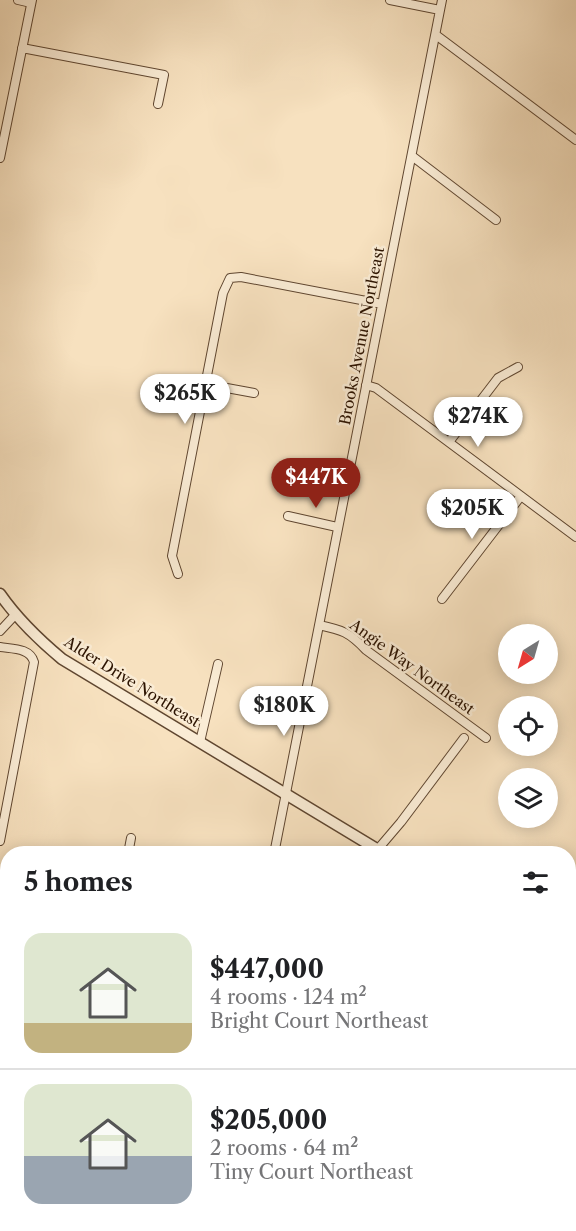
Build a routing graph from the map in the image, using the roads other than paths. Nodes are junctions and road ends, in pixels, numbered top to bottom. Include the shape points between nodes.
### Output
1 (18, 0) edge
2 (390, 0) edge
3 (442, 0) edge
4 (32, 1) edge
5 (440, 10) junction
6 (436, 35) junction
7 (22, 48) junction
8 (158, 105) dead end
9 (576, 140) edge
10 (412, 156) junction
11 (0, 158) edge
12 (496, 220) dead end
13 (382, 304) junction
14 (518, 367) dead end
15 (205, 384) junction
16 (366, 385) junction
17 (254, 393) dead end
18 (448, 442) junction
19 (521, 496) junction
20 (288, 516) dead end
21 (337, 526) junction
22 (576, 537) edge
23 (178, 574) dead end
24 (0, 594) edge
25 (442, 599) dead end
26 (15, 615) junction
27 (319, 625) junction
28 (0, 631) edge
29 (0, 647) edge
30 (218, 664) dead end
31 (464, 738) dead end
32 (486, 738) dead end
33 (200, 742) junction
34 (286, 794) junction
35 (131, 838) dead end
36 (0, 842) edge
37 (130, 846) edge
38 (276, 846) edge
39 (370, 846) edge
40 (380, 846) edge

1 - 4 street
2 - 5 street
3 - 5 street, Brooks Avenue Northeast
4 - 7 street
5 - 6 street, Brooks Avenue Northeast
6 - 9 street
6 - 10 street, Brooks Avenue Northeast
7 - 8 street via 164,75
7 - 11 street
10 - 12 street
10 - 13 street, Brooks Avenue Northeast
13 - 15 street via 241,277 230,279 223,292
13 - 16 street, Brooks Avenue Northeast
14 - 18 street via 498,378
15 - 17 street
15 - 23 street via 172,556
16 - 18 street via 376,388
16 - 21 street, Brooks Avenue Northeast
18 - 19 street
19 - 22 street
19 - 25 street
20 - 21 street
21 - 27 street, Brooks Avenue Northeast
24 - 26 street, Alder Drive Northeast
26 - 28 street
26 - 33 street, Alder Drive Northeast via 62,659
27 - 32 street, Angie Way Northeast via 352,636
27 - 34 street, Brooks Avenue Northeast
29 - 36 street via 24,651 32,657 34,666
30 - 33 street
31 - 40 street
33 - 34 street, Alder Drive Northeast
34 - 38 street, Brooks Avenue Northeast
34 - 39 street, Alder Drive Northeast
35 - 37 street

